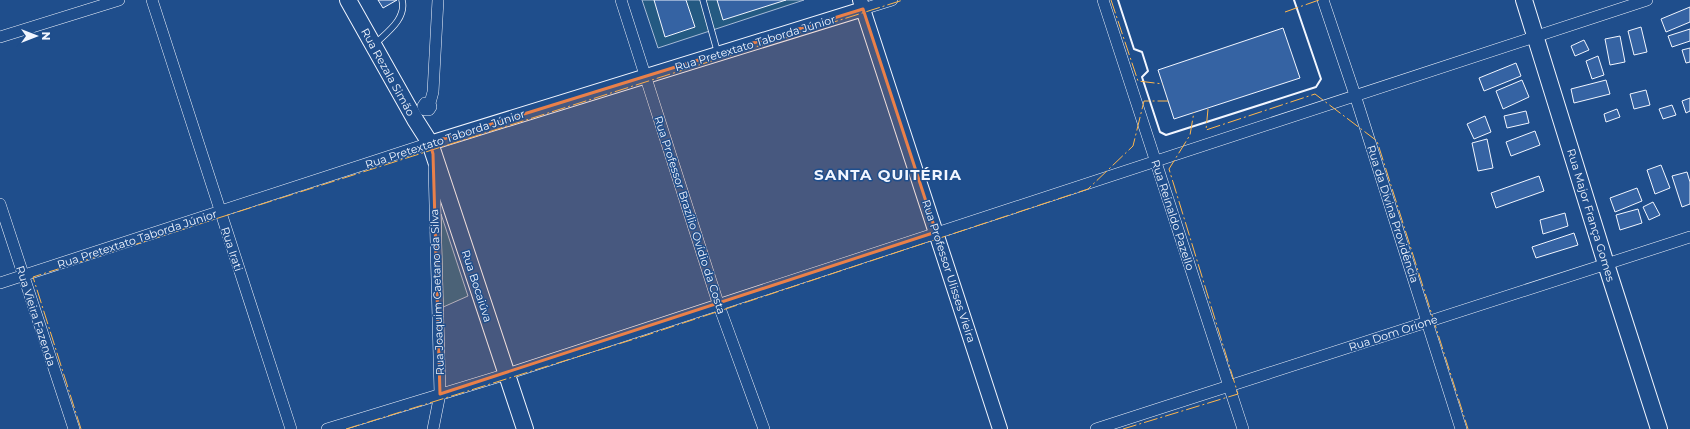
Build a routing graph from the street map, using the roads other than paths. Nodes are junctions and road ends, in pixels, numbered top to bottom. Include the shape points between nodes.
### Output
1 (119, 0) edge
2 (152, 0) edge
3 (348, 0) edge
4 (402, 0) edge
5 (438, 0) edge
6 (621, 0) edge
7 (703, 0) edge
8 (892, 0) edge
9 (1103, 0) edge
10 (1323, 0) edge
11 (1524, 0) edge
12 (1647, 0) edge
13 (861, 5) edge
14 (1536, 36) junction
15 (0, 37) edge
16 (374, 46) junction
17 (718, 55) junction
18 (646, 77) junction
19 (1355, 95) junction
20 (430, 103) dead end
21 (432, 149) junction
22 (1156, 160) junction
23 (0, 204) edge
24 (220, 212) junction
25 (936, 232) junction
26 (1690, 237) edge
27 (1606, 264) junction
28 (23, 275) junction
29 (0, 283) edge
30 (718, 303) junction
31 (1427, 322) junction
32 (506, 374) junction
33 (1229, 386) junction
34 (440, 394) junction
35 (1123, 425) edge
36 (74, 429) edge
37 (291, 429) edge
38 (327, 429) edge
39 (433, 429) edge
40 (525, 429) edge
41 (764, 429) edge
42 (1000, 429) edge
43 (1096, 429) edge
44 (1243, 429) edge
45 (1461, 429) edge
46 (1658, 429) edge

1 - 15 street
2 - 24 street, Rua Irati
3 - 16 main road, Rua Rezala Simão
4 - 16 lane via 400,18
5 - 20 street via 433,92
6 - 18 street, Rua Professor Brazílio Ovídio da Costa
7 - 17 lane
8 - 13 street, Rua Pretextato Taborda Júnior
9 - 22 street, Rua Reinaldo Pazello
10 - 19 street, Rua da Divina Providência
11 - 14 main road, Rua Major França Gomes
12 - 14 street
13 - 17 street, Rua Pretextato Taborda Júnior
13 - 25 street, Rua Professor Ulisses Vieira
14 - 19 street
14 - 27 main road, Rua Major França Gomes
16 - 21 main road, Rua Rezala Simão
17 - 18 street, Rua Pretextato Taborda Júnior
18 - 21 street, Rua Pretextato Taborda Júnior
18 - 30 street, Rua Professor Brazílio Ovídio da Costa
19 - 22 street
19 - 31 street, Rua da Divina Providência
21 - 24 street, Rua Pretextato Taborda Júnior
21 - 32 main road, Rua Bocaiúva
21 - 34 street, Rua Joaquim Caetano da Silva
22 - 25 street
22 - 33 street, Rua Reinaldo Pazello
23 - 28 street, Rua Vieira Fazenda
24 - 28 street, Rua Pretextato Taborda Júnior
24 - 37 street, Rua Irati
25 - 30 street
25 - 42 street, Rua Professor Ulisses Vieira
26 - 27 street, Rua Dom Orione
27 - 31 street, Rua Dom Orione
27 - 46 main road, Rua Major França Gomes
28 - 29 street, Rua Pretextato Taborda Júnior
28 - 36 street, Rua Vieira Fazenda
30 - 32 street
30 - 41 street, Rua Professor Brazílio Ovídio da Costa
31 - 33 street, Rua Dom Orione
31 - 45 street, Rua da Divina Providência
32 - 34 street
32 - 40 main road, Rua Bocaiúva
33 - 35 street, Rua Dom Orione
33 - 44 street, Rua Reinaldo Pazello
34 - 38 street
34 - 39 street, Rua Joaquim Caetano da Silva
35 - 43 street, Rua Dom Orione

